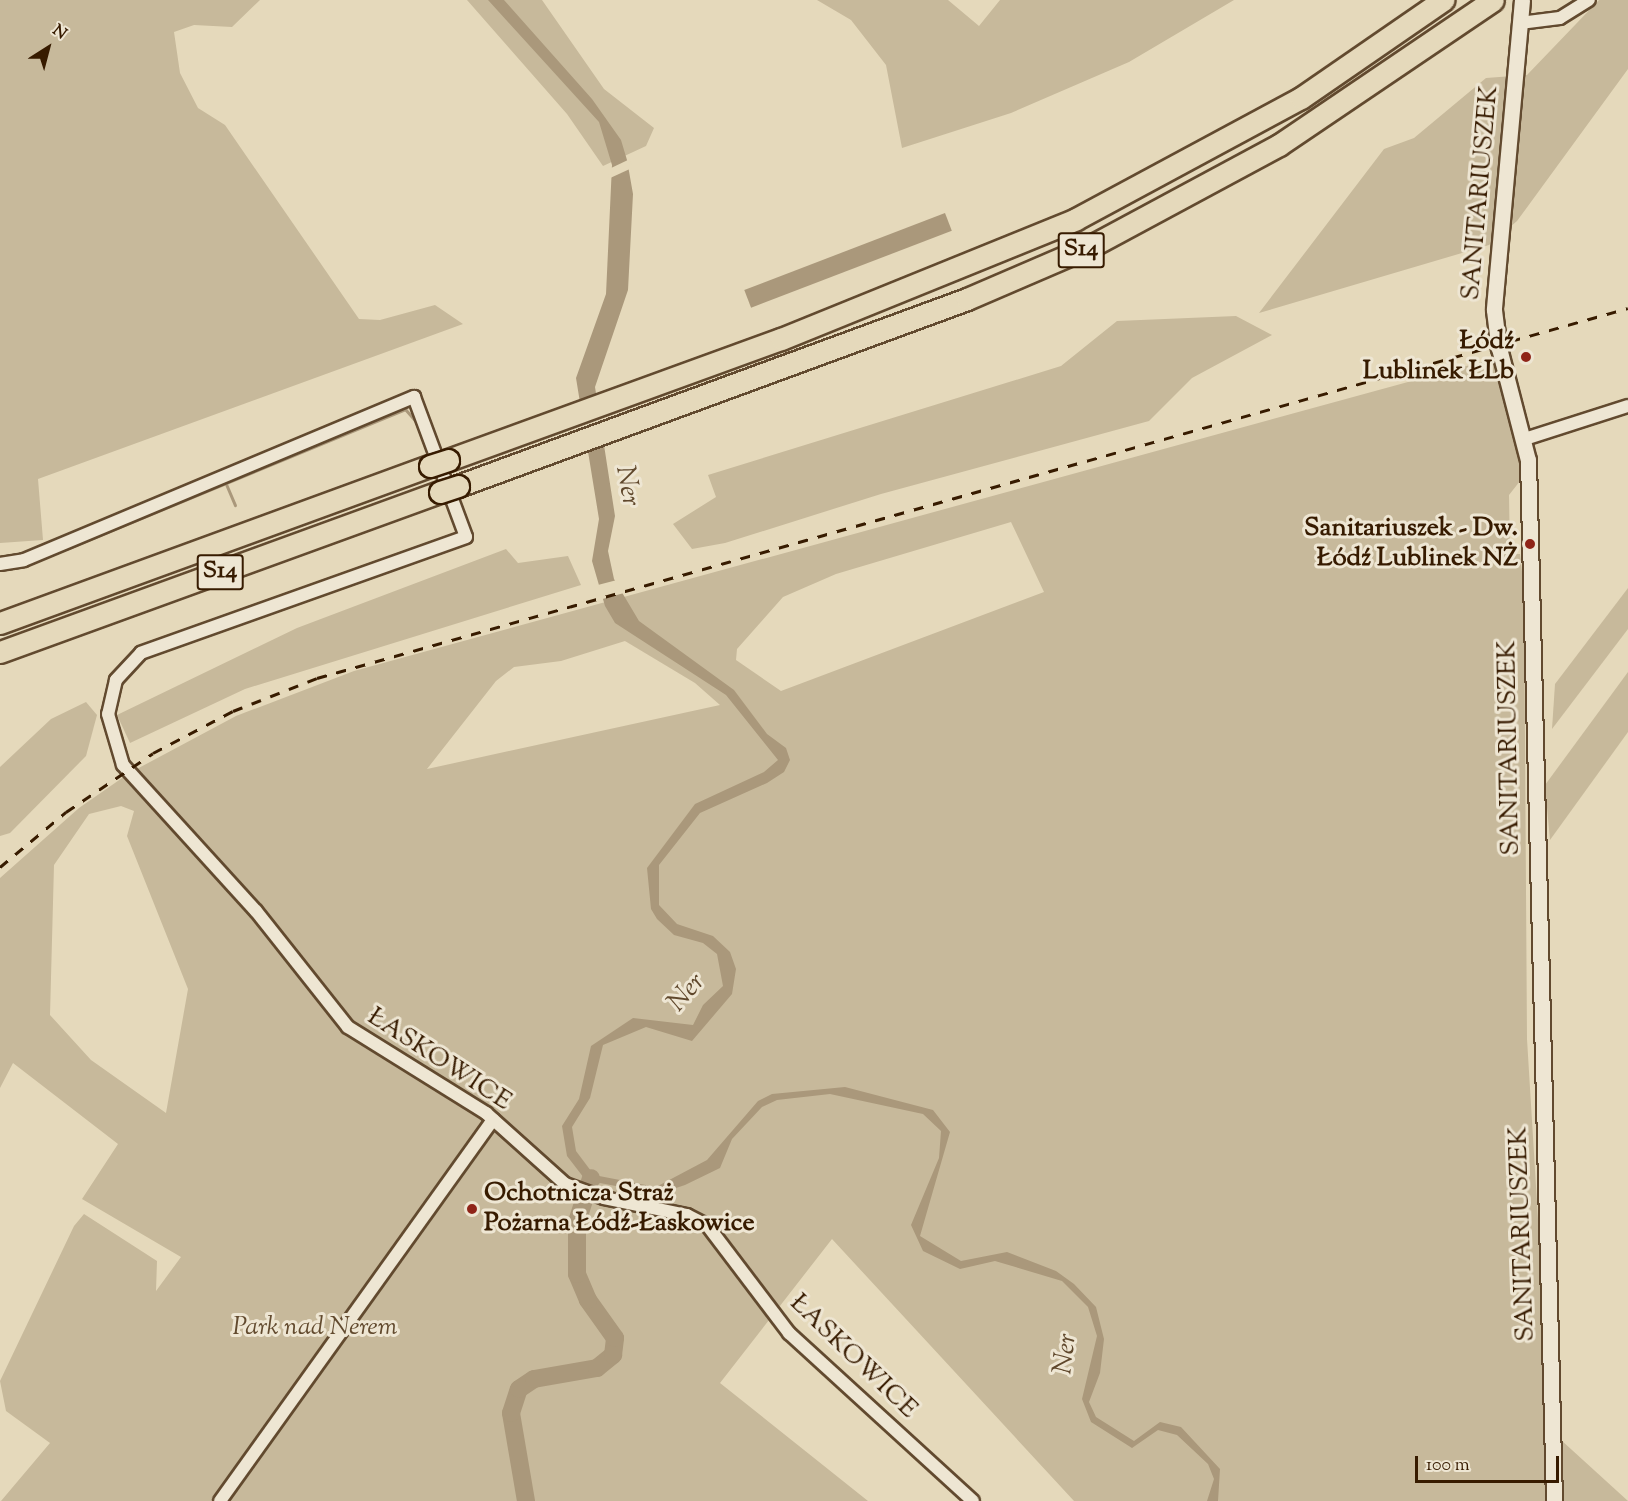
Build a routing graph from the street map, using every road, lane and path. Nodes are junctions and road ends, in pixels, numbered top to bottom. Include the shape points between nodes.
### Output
1 (1443, 0) edge
2 (1493, 0) edge
3 (1522, 0) edge
4 (1589, 0) edge
5 (1520, 23) junction
6 (1628, 406) edge
7 (1525, 439) junction
8 (0, 564) edge
9 (0, 623) edge
10 (0, 652) edge
11 (493, 1120) junction
12 (220, 1501) edge
13 (973, 1501) edge
14 (1554, 1501) edge

1 - 9 highway, S14 via 1301,98 1076,219 622,396
2 - 10 highway, S14 via 1279,145 1095,244 967,299
3 - 5 street, SANITARIUSZEK
4 - 5 street via 1560,18
5 - 7 street, SANITARIUSZEK via 1494,301 1498,348
6 - 7 street
7 - 14 street, SANITARIUSZEK
8 - 11 street, ŁASKOWICE via 24,560 414,397 466,537 166,640 141,653 116,680 108,714 113,740 138,788 203,850 348,1027
11 - 12 street
11 - 13 street, ŁASKOWICE via 572,1186 598,1196 687,1215 707,1225 789,1333

